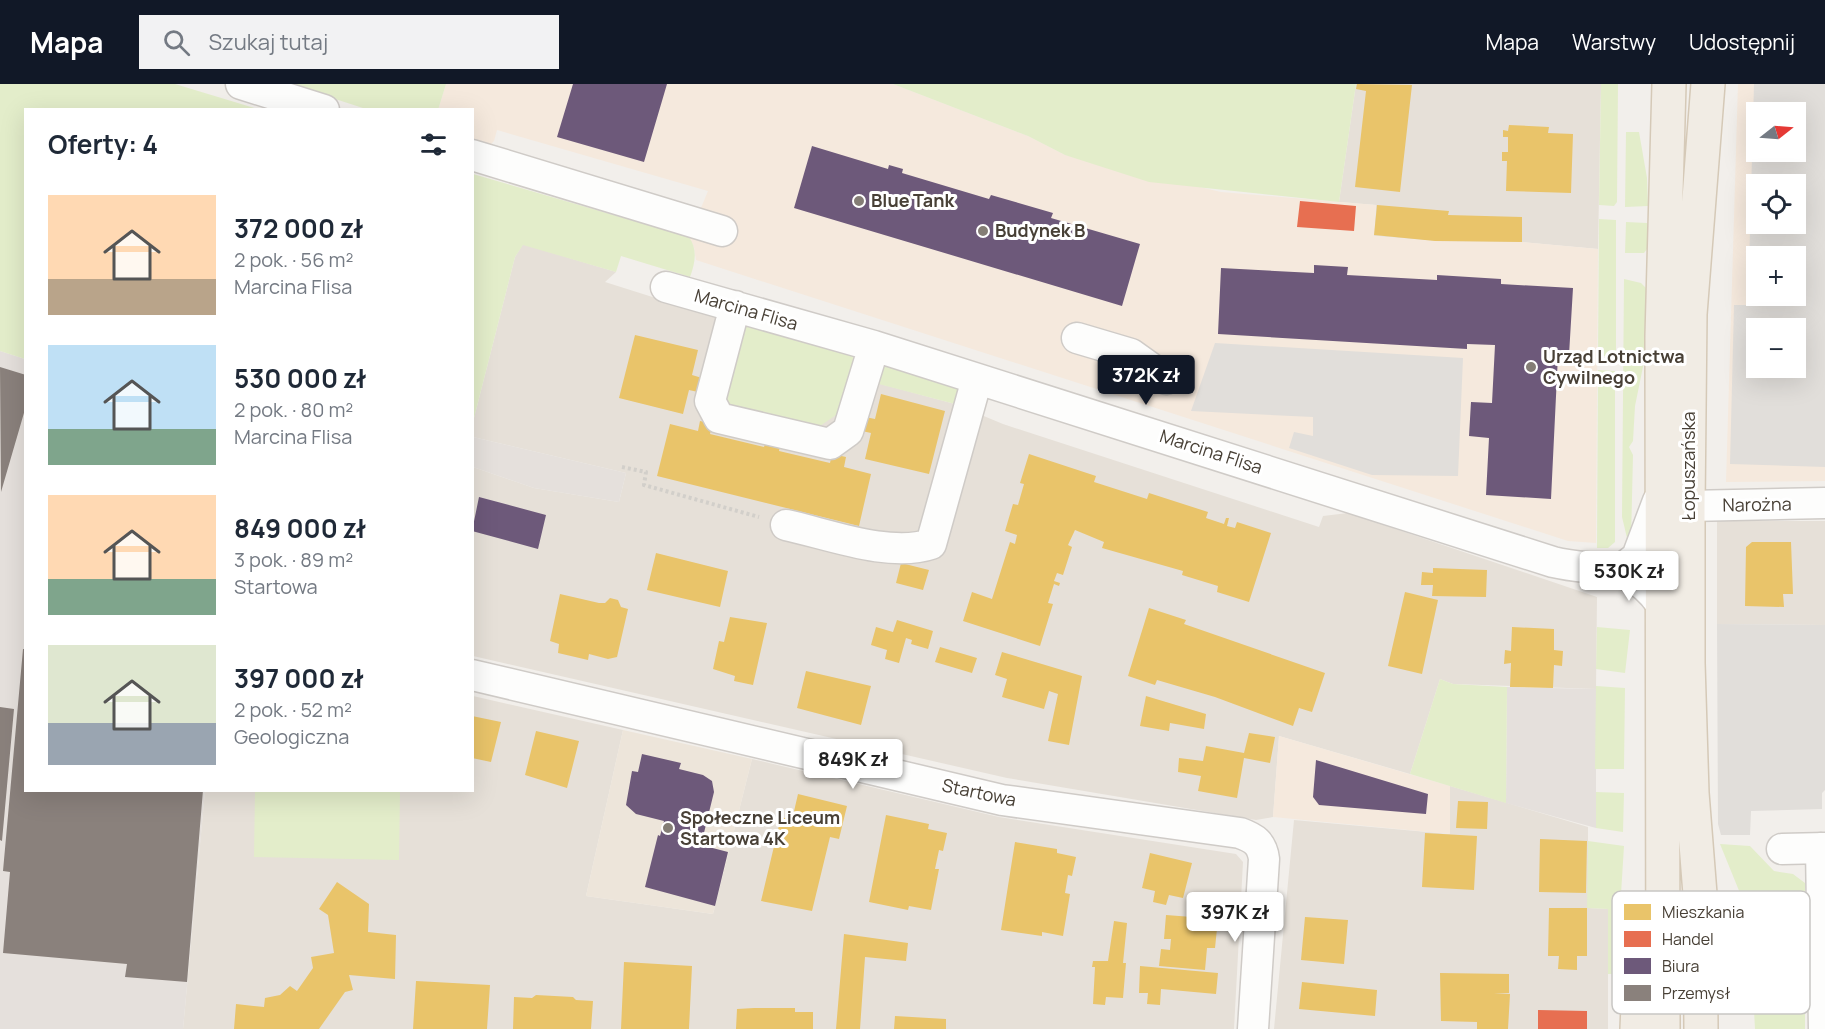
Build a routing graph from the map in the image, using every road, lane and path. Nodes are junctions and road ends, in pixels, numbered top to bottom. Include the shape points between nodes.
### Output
1 (241, 84) edge
2 (1669, 84) edge
3 (1708, 84) edge
4 (318, 108) edge
5 (474, 156) edge
6 (722, 231) dead end
7 (666, 286) dead end
8 (735, 306) junction
9 (1077, 338) dead end
10 (874, 346) junction
11 (977, 379) junction
12 (1166, 379) dead end
13 (622, 467) dead end
14 (1675, 498) junction
15 (1825, 503) edge
16 (786, 525) joint
17 (1619, 571) junction
18 (1661, 604) junction
19 (474, 675) edge
20 (1823, 848) edge
21 (1782, 849) dead end
22 (1663, 855) junction
23 (1656, 891) edge
24 (1663, 891) edge
25 (1700, 891) edge
26 (1638, 1014) edge
27 (1701, 1014) edge
28 (1718, 1014) edge
29 (1253, 1029) edge
30 (1637, 1029) edge
31 (1701, 1029) edge
32 (1720, 1029) edge
33 (1824, 1029) edge

1 - 4 street
2 - 14 main road, Łopuszańska
3 - 14 main road, Łopuszańska
5 - 6 street
7 - 8 street, Marcina Flisa
8 - 10 street, Marcina Flisa
8 - 10 street via 710,401 719,418 831,444 848,431
9 - 12 street via 1131,354
10 - 11 street, Marcina Flisa
11 - 16 street via 931,544 896,550
11 - 17 street, Marcina Flisa via 1553,562
13 - 16 path via 646,472 644,485
14 - 15 street, Narożna
14 - 17 street via 1637,557
14 - 18 main road, Łopuszańska
14 - 25 main road, Łopuszańska
17 - 18 street, Marcina Flisa via 1642,581
18 - 22 main road, Łopuszańska
19 - 29 street, Startowa via 1002,800 1239,833 1258,843 1264,859
20 - 21 street
20 - 33 street
22 - 23 main road
22 - 24 main road, Łopuszańska
26 - 30 main road
27 - 31 main road, Łopuszańska
28 - 32 main road

